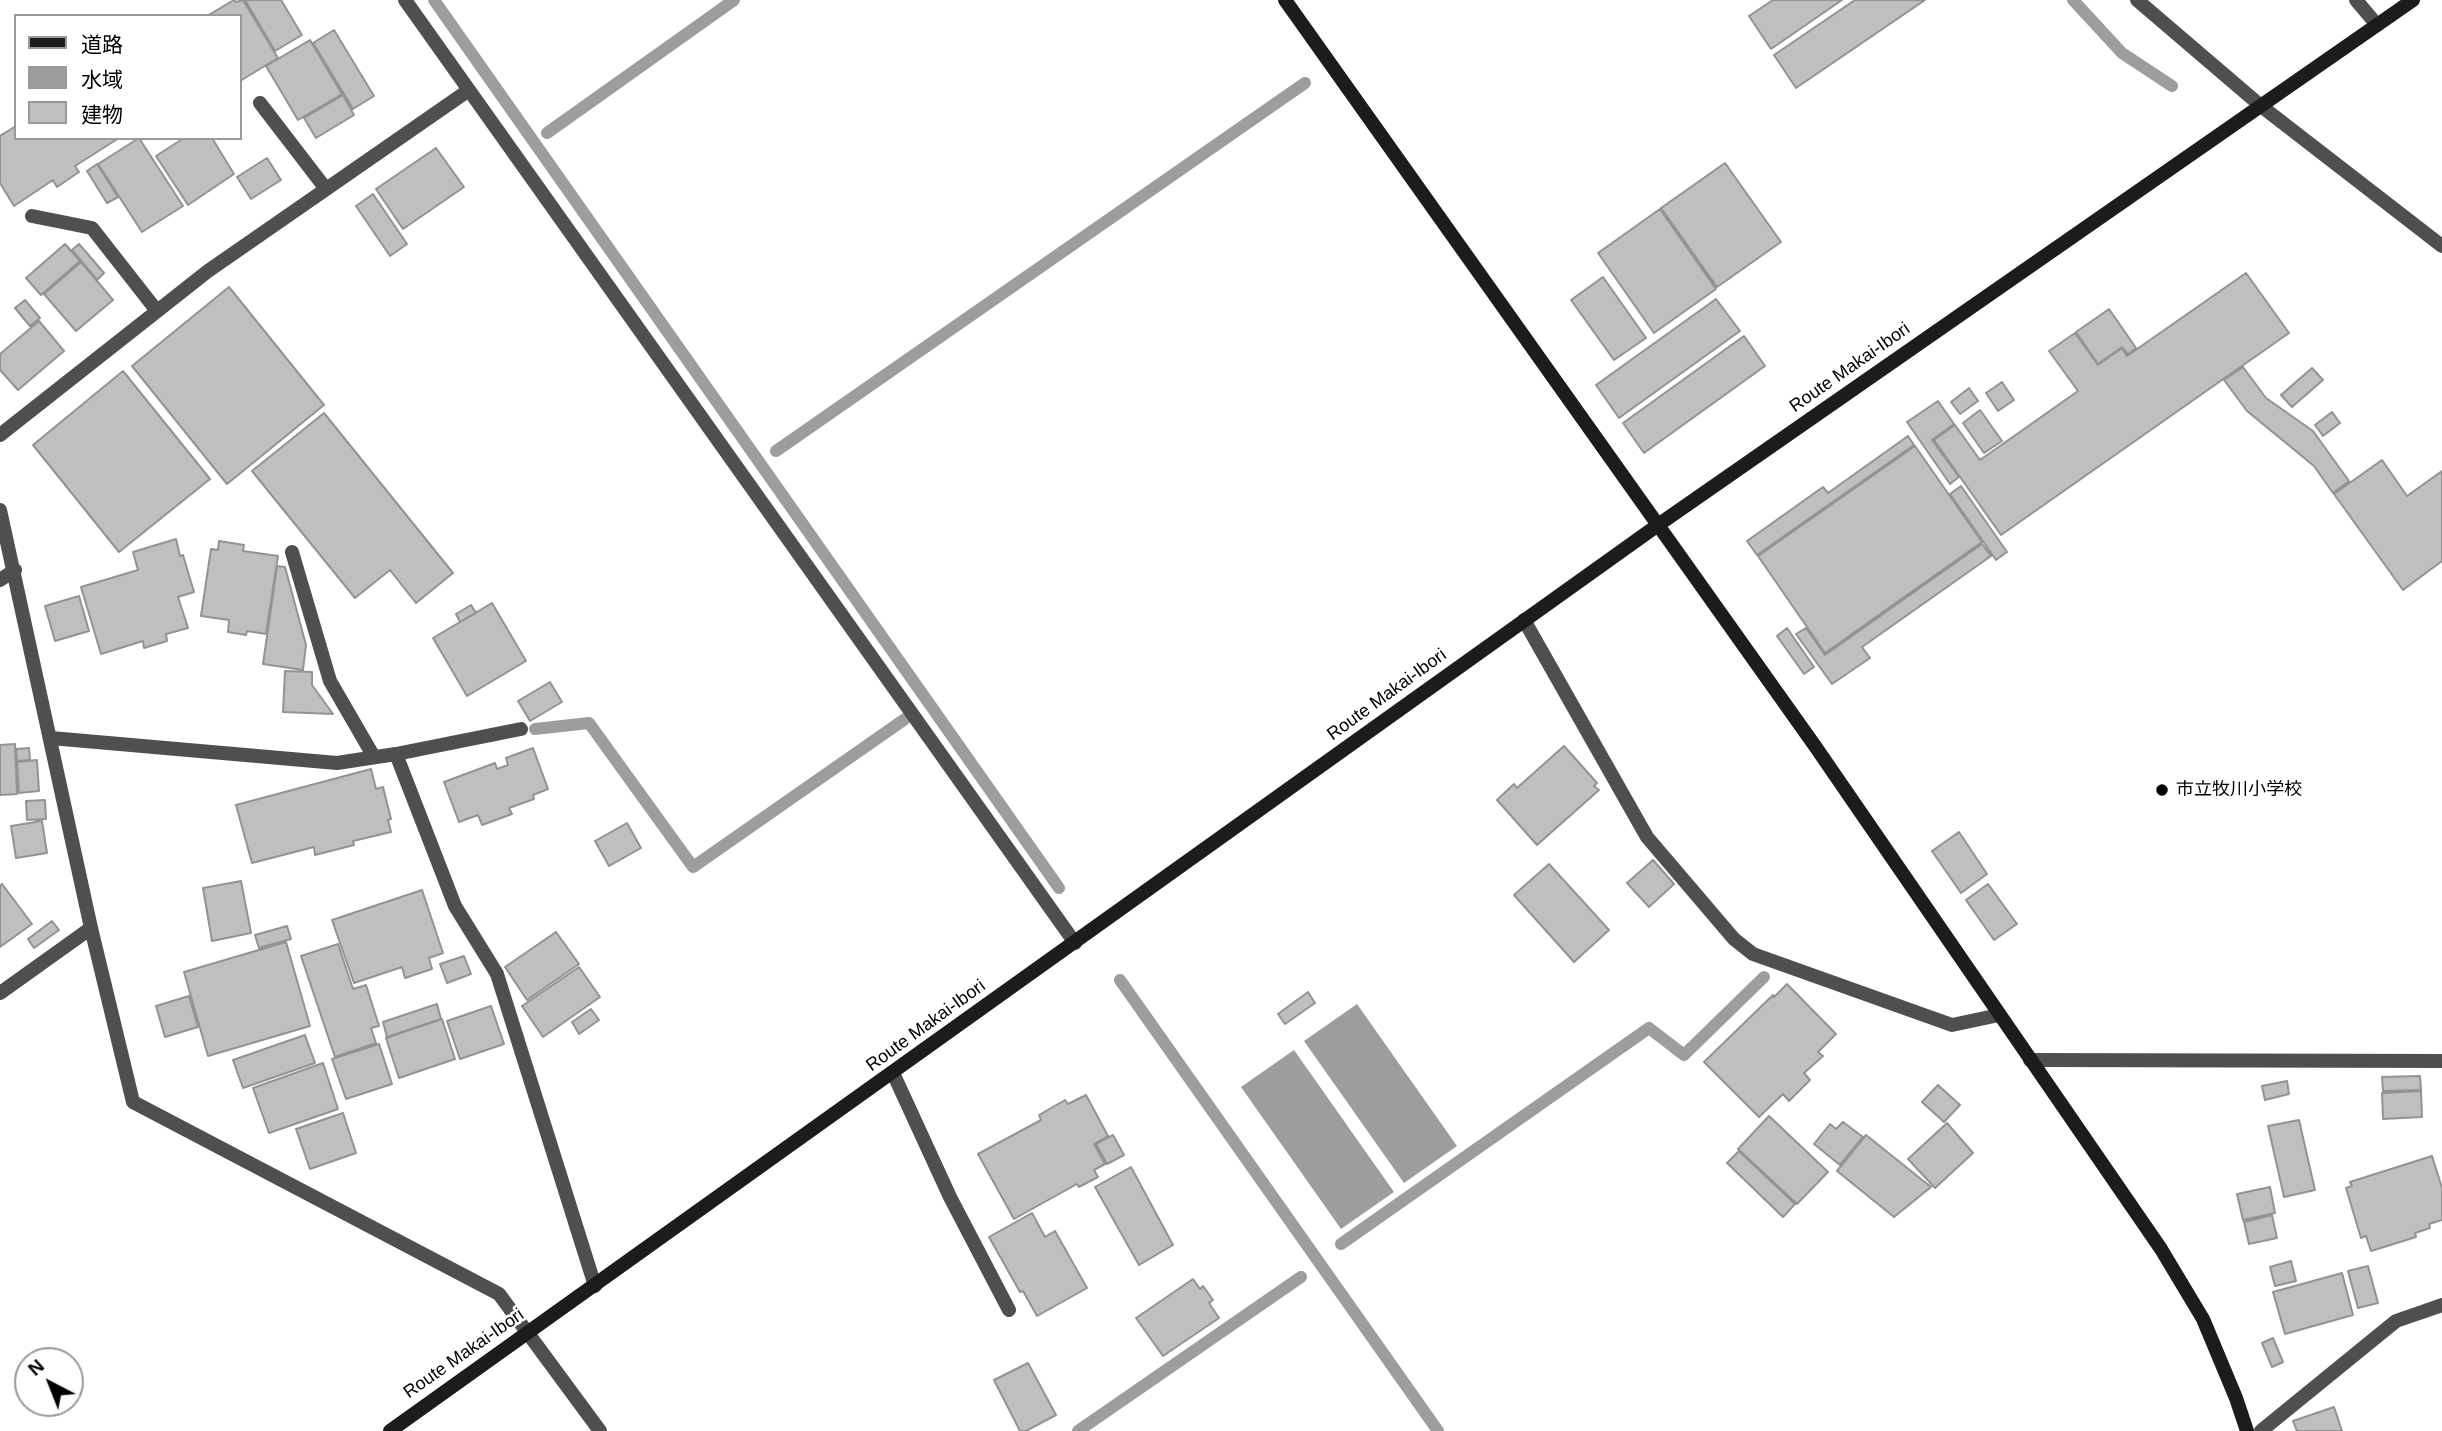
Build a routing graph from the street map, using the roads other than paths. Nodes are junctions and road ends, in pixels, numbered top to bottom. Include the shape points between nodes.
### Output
1 (405, 0) edge
2 (1284, 0) edge
3 (2137, 0) edge
4 (2356, 0) edge
5 (2413, 0) edge
6 (2377, 25) junction
7 (469, 90) junction
8 (260, 103) dead end
9 (2261, 106) junction
10 (326, 189) junction
11 (32, 216) dead end
12 (2442, 246) edge
13 (157, 312) junction
14 (0, 435) edge
15 (0, 510) edge
16 (1658, 525) junction
17 (292, 552) dead end
18 (15, 570) junction
19 (0, 580) edge
20 (1524, 620) junction
21 (521, 729) dead end
22 (51, 738) junction
23 (396, 754) junction
24 (374, 757) junction
25 (91, 928) junction
26 (1075, 943) junction
27 (0, 993) edge
28 (1998, 1015) junction
29 (2030, 1060) junction
30 (2442, 1061) edge
31 (893, 1073) junction
32 (595, 1286) junction
33 (2442, 1305) edge
34 (1009, 1310) dead end
35 (529, 1332) junction
36 (390, 1431) edge
37 (600, 1431) edge
38 (2247, 1431) edge
39 (2261, 1431) edge

1 - 7 street
2 - 16 main road
3 - 9 street
4 - 6 street
5 - 6 main road, Route Makai-Ibori
6 - 9 main road, Route Makai-Ibori
7 - 10 street
7 - 26 street
8 - 10 street
9 - 12 street
9 - 16 main road, Route Makai-Ibori
10 - 13 street
11 - 13 street via 92,228
13 - 14 street
15 - 18 street
16 - 20 main road, Route Makai-Ibori
16 - 28 main road
17 - 24 street via 330,681
18 - 19 street
18 - 22 street
20 - 26 main road, Route Makai-Ibori
20 - 28 street via 1647,837 1734,939 1753,954 1952,1025
21 - 23 street
22 - 24 street via 337,763
22 - 25 street
23 - 24 street
23 - 32 street via 455,906 497,974
25 - 27 street
25 - 35 street via 132,1102 499,1294
26 - 31 main road, Route Makai-Ibori
28 - 29 main road
29 - 30 street
29 - 38 main road via 2161,1249 2203,1319
31 - 32 main road, Route Makai-Ibori
31 - 34 street
32 - 35 main road, Route Makai-Ibori
33 - 39 street via 2396,1321
35 - 36 main road, Route Makai-Ibori
35 - 37 street

